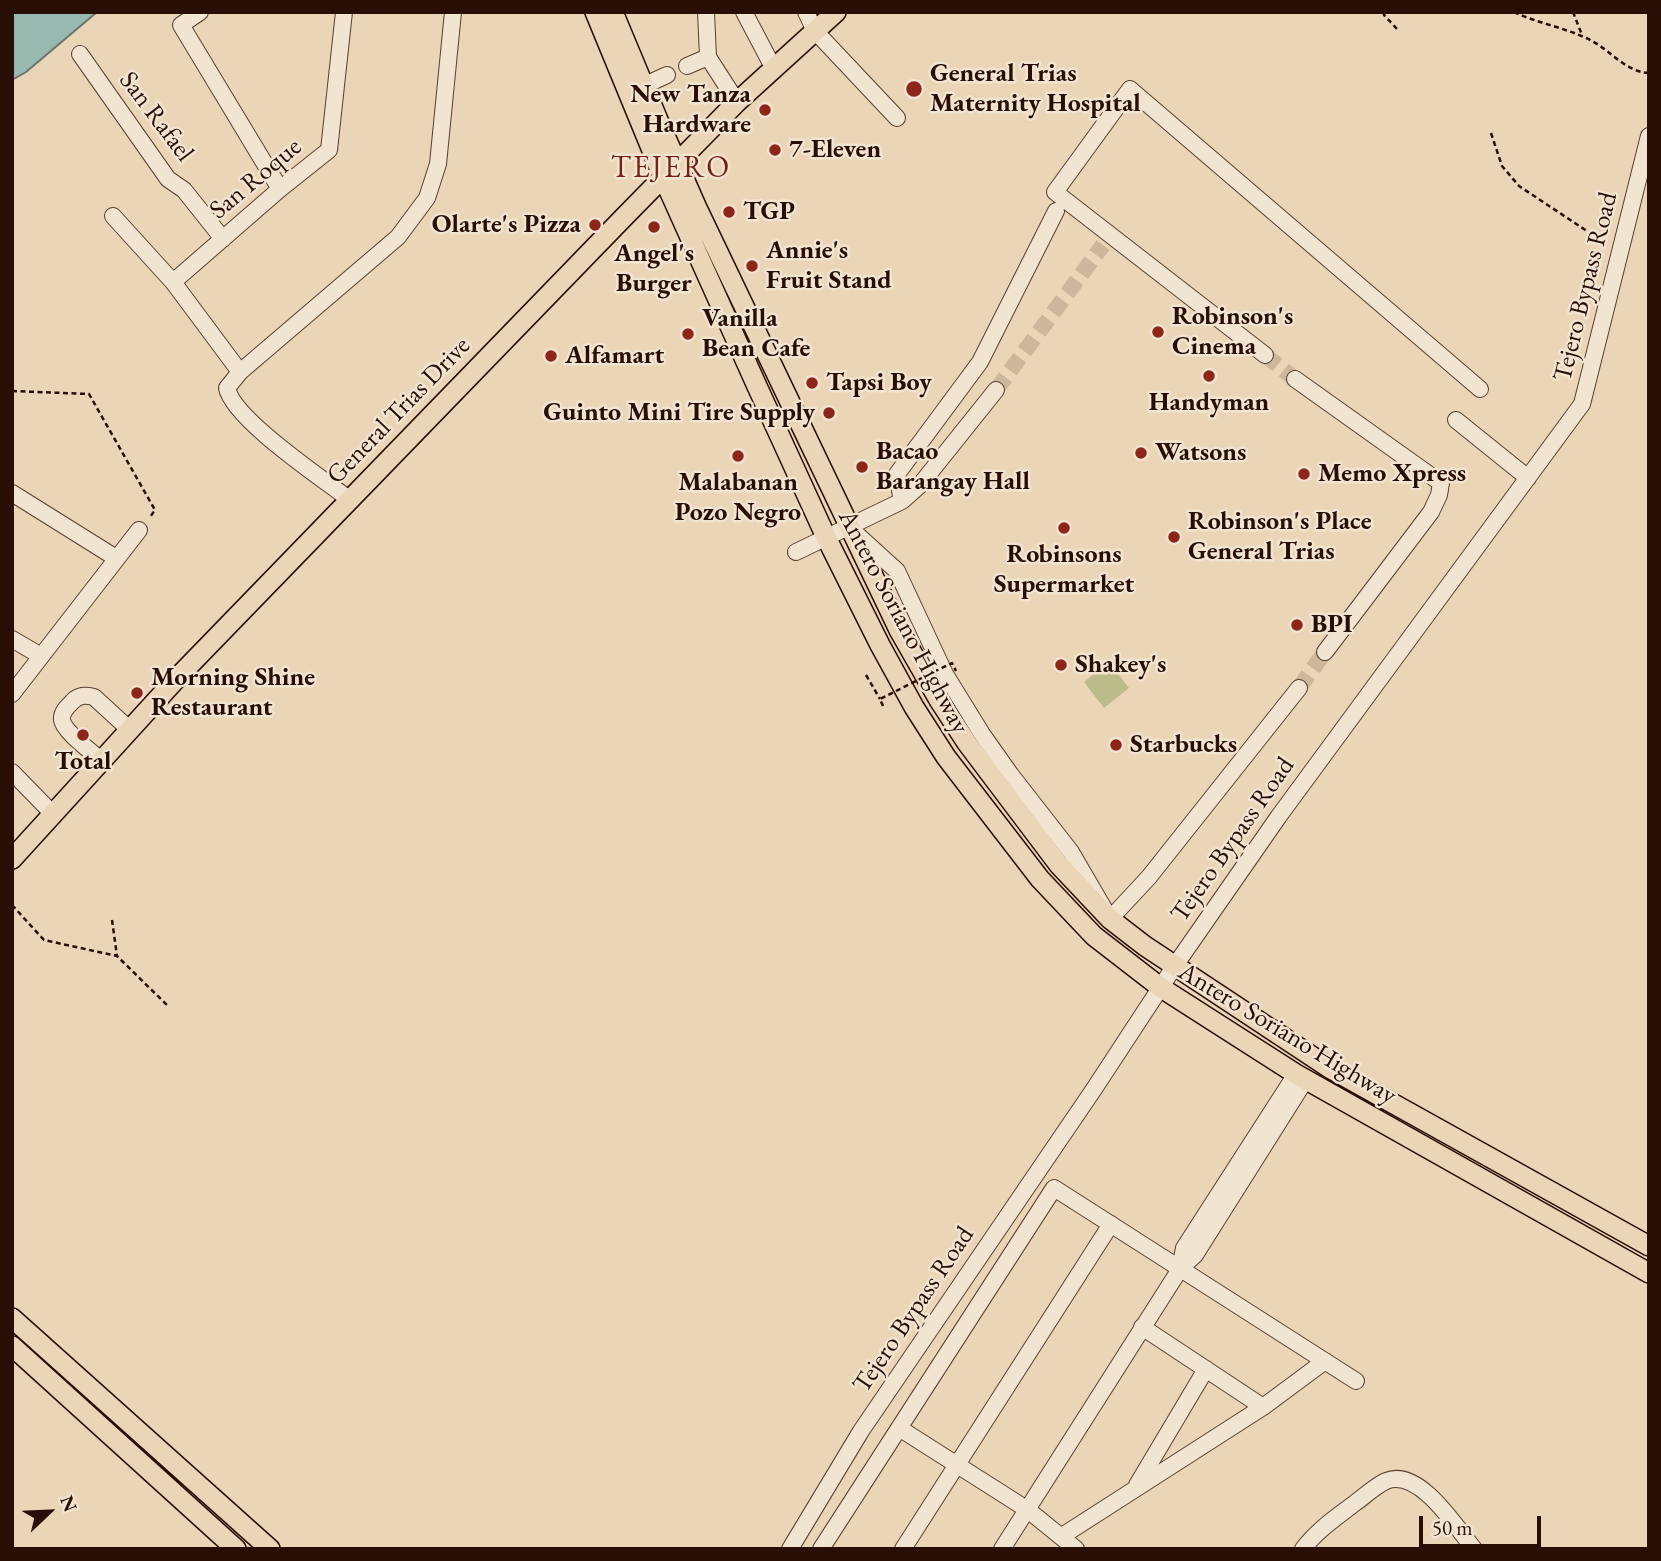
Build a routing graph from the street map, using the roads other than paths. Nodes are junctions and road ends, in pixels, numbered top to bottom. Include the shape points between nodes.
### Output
1 (200, 12) edge
2 (344, 12) edge
3 (453, 12) edge
4 (595, 12) edge
5 (613, 12) edge
6 (706, 12) edge
7 (744, 12) edge
8 (806, 12) edge
9 (836, 12) edge
10 (815, 31) junction
11 (80, 54) dead end
12 (708, 57) junction
13 (687, 66) dead end
14 (774, 68) junction
15 (667, 75) dead end
16 (643, 86) junction
17 (737, 102) junction
18 (897, 118) dead end
19 (1649, 135) edge
20 (670, 169) junction
21 (280, 189) junction
22 (1056, 211) dead end
23 (113, 216) dead end
24 (223, 239) junction
25 (173, 282) junction
26 (1265, 355) tunnel mouth
27 (240, 372) junction
28 (1295, 379) tunnel mouth
29 (1479, 389) dead end
30 (996, 390) tunnel mouth
31 (1456, 420) dead end
32 (1528, 478) junction
33 (12, 493) edge
34 (350, 499) junction
35 (902, 501) junction
36 (849, 527) junction
37 (139, 530) road end
38 (827, 537) junction
39 (796, 552) dead end
40 (116, 558) junction
41 (12, 639) edge
42 (1325, 652) tunnel mouth
43 (41, 656) junction
44 (1299, 688) tunnel mouth
45 (12, 694) edge
46 (130, 730) junction
47 (102, 761) junction
48 (12, 772) edge
49 (53, 814) junction
50 (12, 859) edge
51 (1110, 919) junction
52 (1174, 967) junction
53 (1160, 987) junction
54 (1301, 1076) junction
55 (1111, 1224) junction
56 (1649, 1246) edge
57 (1180, 1269) junction
58 (1649, 1273) edge
59 (12, 1318) edge
60 (1142, 1327) junction
61 (12, 1346) edge
62 (1325, 1361) junction
63 (1206, 1369) junction
64 (1356, 1381) dead end
65 (1263, 1407) junction
66 (899, 1428) junction
67 (957, 1465) junction
68 (1135, 1489) junction
69 (1028, 1510) junction
70 (1062, 1536) junction
71 (236, 1549) edge
72 (270, 1549) edge
73 (790, 1549) edge
74 (821, 1549) edge
75 (903, 1549) edge
76 (1002, 1549) edge
77 (1076, 1549) edge
78 (1303, 1549) edge
79 (1474, 1549) edge

1 - 21 street via 181,25
2 - 21 street, San Roque via 329,150
3 - 27 street via 438,164 428,198 398,237
4 - 20 main road, Antero Soriano Highway
5 - 16 main road, Antero Soriano Highway
6 - 12 street
7 - 14 street
8 - 10 street
9 - 10 main road, General Trias Drive
10 - 14 main road, General Trias Drive
10 - 18 street
11 - 24 street, San Rafael via 168,179 184,190
12 - 13 street
12 - 17 street
14 - 17 main road, General Trias Drive
15 - 16 street
16 - 20 main road, Antero Soriano Highway
17 - 20 main road, General Trias Drive
19 - 32 street, Tejero Bypass Road via 1582,404
20 - 34 main road, General Trias Drive
20 - 36 main road, Antero Soriano Highway
20 - 38 main road, Antero Soriano Highway
21 - 24 street, San Roque
22 - 35 street via 980,362 897,474
23 - 25 street
24 - 25 street, San Roque
25 - 27 street
26 - 29 street via 1108,241 1055,192 1130,89
27 - 34 street via 227,388 231,400 252,423
28 - 42 street via 1441,483 1431,512
30 - 35 street
31 - 32 street
32 - 52 street, Tejero Bypass Road via 1287,804
33 - 40 street
34 - 46 main road, General Trias Drive
35 - 36 street
36 - 38 street
36 - 51 main road, Antero Soriano Highway via 906,642 967,743 1059,865
37 - 40 street
38 - 39 street
38 - 53 main road, Antero Soriano Highway via 914,707 973,794 1066,908
40 - 43 street
41 - 43 street
43 - 45 street
44 - 51 street via 1149,877
46 - 47 main road, General Trias Drive
46 - 47 street via 94,697 77,697 70,704 63,712 67,731
47 - 49 main road, General Trias Drive
48 - 49 street
49 - 50 main road, General Trias Drive
51 - 52 main road, Antero Soriano Highway
52 - 53 street, Tejero Bypass Road
52 - 56 main road, Antero Soriano Highway via 1331,1069
53 - 54 main road, Antero Soriano Highway
53 - 73 street, Tejero Bypass Road via 861,1432
54 - 57 street via 1207,1224 1195,1255
54 - 58 main road, Antero Soriano Highway
55 - 57 street
55 - 66 street via 1054,1188
55 - 67 street
57 - 60 street
57 - 62 street
59 - 72 main road
60 - 63 street
60 - 69 street
61 - 71 main road
62 - 64 street
62 - 65 street
63 - 65 street
63 - 68 street
65 - 68 street
66 - 67 street
66 - 74 street
67 - 69 street
67 - 75 street
68 - 70 street
69 - 70 street
69 - 76 street
70 - 77 street
78 - 79 street via 1374,1489 1388,1480 1402,1479 1417,1484 1430,1496

